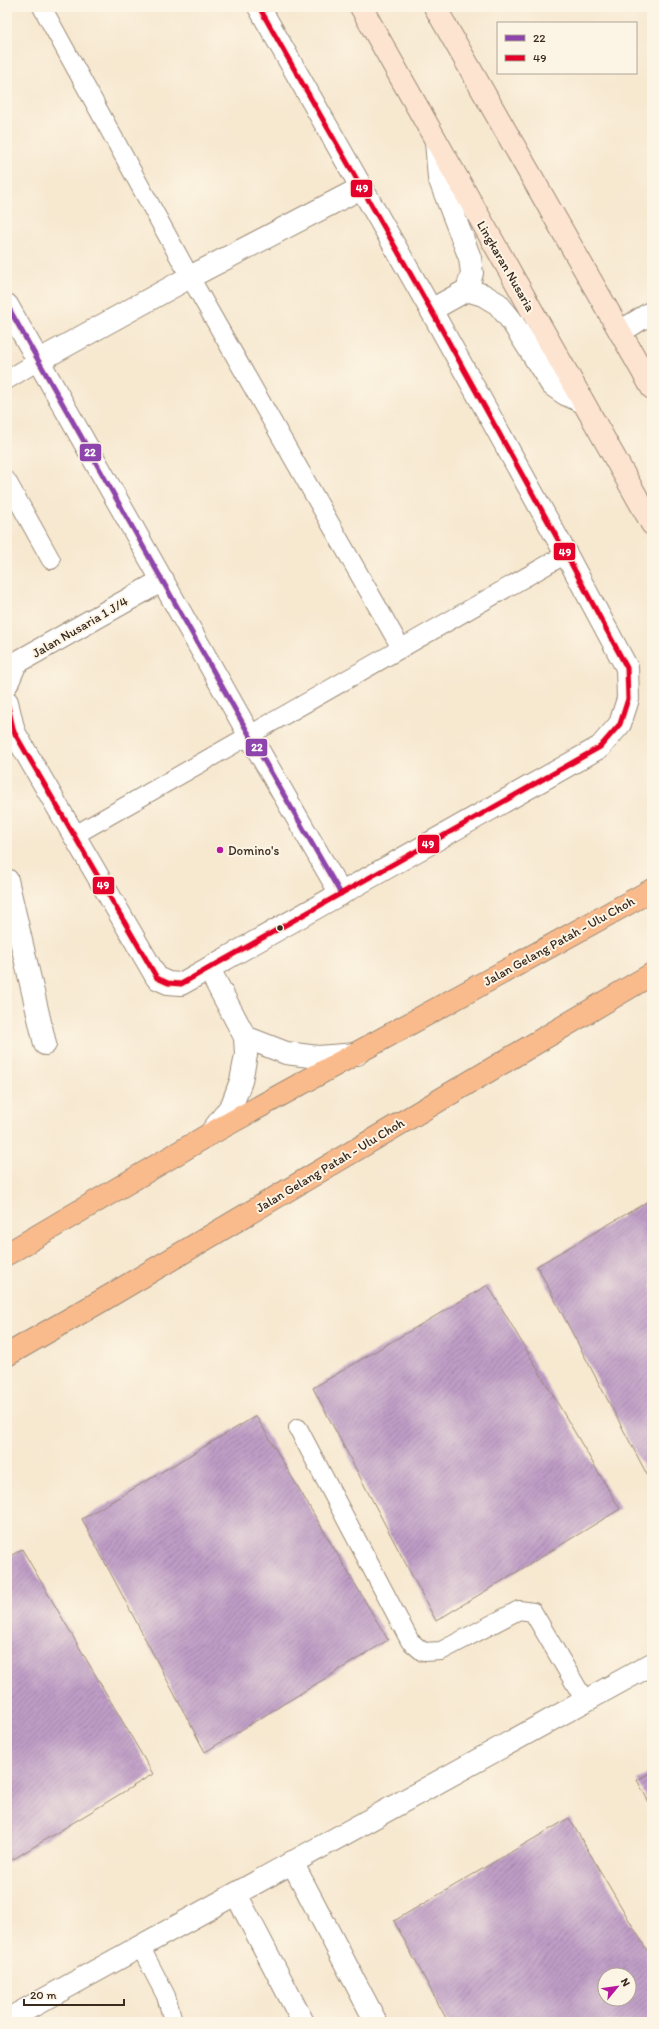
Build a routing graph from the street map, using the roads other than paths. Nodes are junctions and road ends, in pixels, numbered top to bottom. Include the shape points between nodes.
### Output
1 (42, 7) edge
2 (259, 7) edge
3 (361, 7) edge
4 (435, 7) edge
5 (436, 141) junction
6 (361, 188) junction
7 (190, 277) junction
8 (467, 290) junction
9 (7, 305) edge
10 (431, 310) junction
11 (652, 312) edge
12 (620, 332) junction
13 (38, 361) junction
14 (7, 380) edge
15 (652, 388) edge
16 (583, 402) junction
17 (7, 481) edge
18 (652, 524) edge
19 (566, 554) junction
20 (51, 560) dead end
21 (163, 580) junction
22 (401, 648) junction
23 (7, 684) edge
24 (7, 702) edge
25 (250, 736) junction
26 (75, 835) junction
27 (7, 880) edge
28 (652, 890) edge
29 (341, 894) junction
30 (209, 969) junction
31 (652, 974) edge
32 (245, 1037) junction
33 (45, 1044) dead end
34 (357, 1054) junction
35 (210, 1134) junction
36 (7, 1254) edge
37 (7, 1355) edge
38 (298, 1428) dead end
39 (652, 1664) edge
40 (585, 1701) junction
41 (292, 1862) junction
42 (236, 1894) junction
43 (140, 1946) junction
44 (7, 2020) edge
45 (170, 2022) edge
46 (303, 2022) edge
47 (376, 2022) edge

1 - 7 lane
2 - 6 street
3 - 5 main road, Lingkaran Nusaria
4 - 12 main road
5 - 8 street via 439,178 470,258 472,273
5 - 16 main road, Lingkaran Nusaria
6 - 7 street
6 - 10 street
7 - 13 street
7 - 22 lane
8 - 10 street
8 - 16 street via 483,295 498,304 552,385
9 - 13 street
10 - 19 street
11 - 12 street
12 - 15 main road
13 - 14 lane
13 - 21 street
16 - 18 main road, Lingkaran Nusaria
17 - 20 lane
19 - 22 lane
19 - 29 street via 627,668 628,699 620,724 600,747
21 - 23 street, Jalan Nusaria 1 J/4 via 16,663
21 - 25 street
22 - 25 lane
24 - 26 street via 14,732
25 - 26 lane
25 - 29 street
26 - 30 street via 157,978 168,984 181,984
27 - 33 street
28 - 34 main road, Jalan Gelang Patah - Ulu Choh
29 - 30 street
30 - 32 street
31 - 37 main road, Jalan Gelang Patah - Ulu Choh
32 - 34 street via 286,1054 318,1057
32 - 35 street via 246,1055 239,1087 232,1105
34 - 35 main road, Jalan Gelang Patah - Ulu Choh
35 - 36 main road, Jalan Gelang Patah - Ulu Choh
38 - 40 lane via 410,1641 423,1652 441,1651 519,1610 533,1612
39 - 40 street
40 - 41 street
41 - 42 street
41 - 47 street
42 - 43 street
42 - 46 street
43 - 44 street
43 - 45 lane via 166,1996 172,2016

